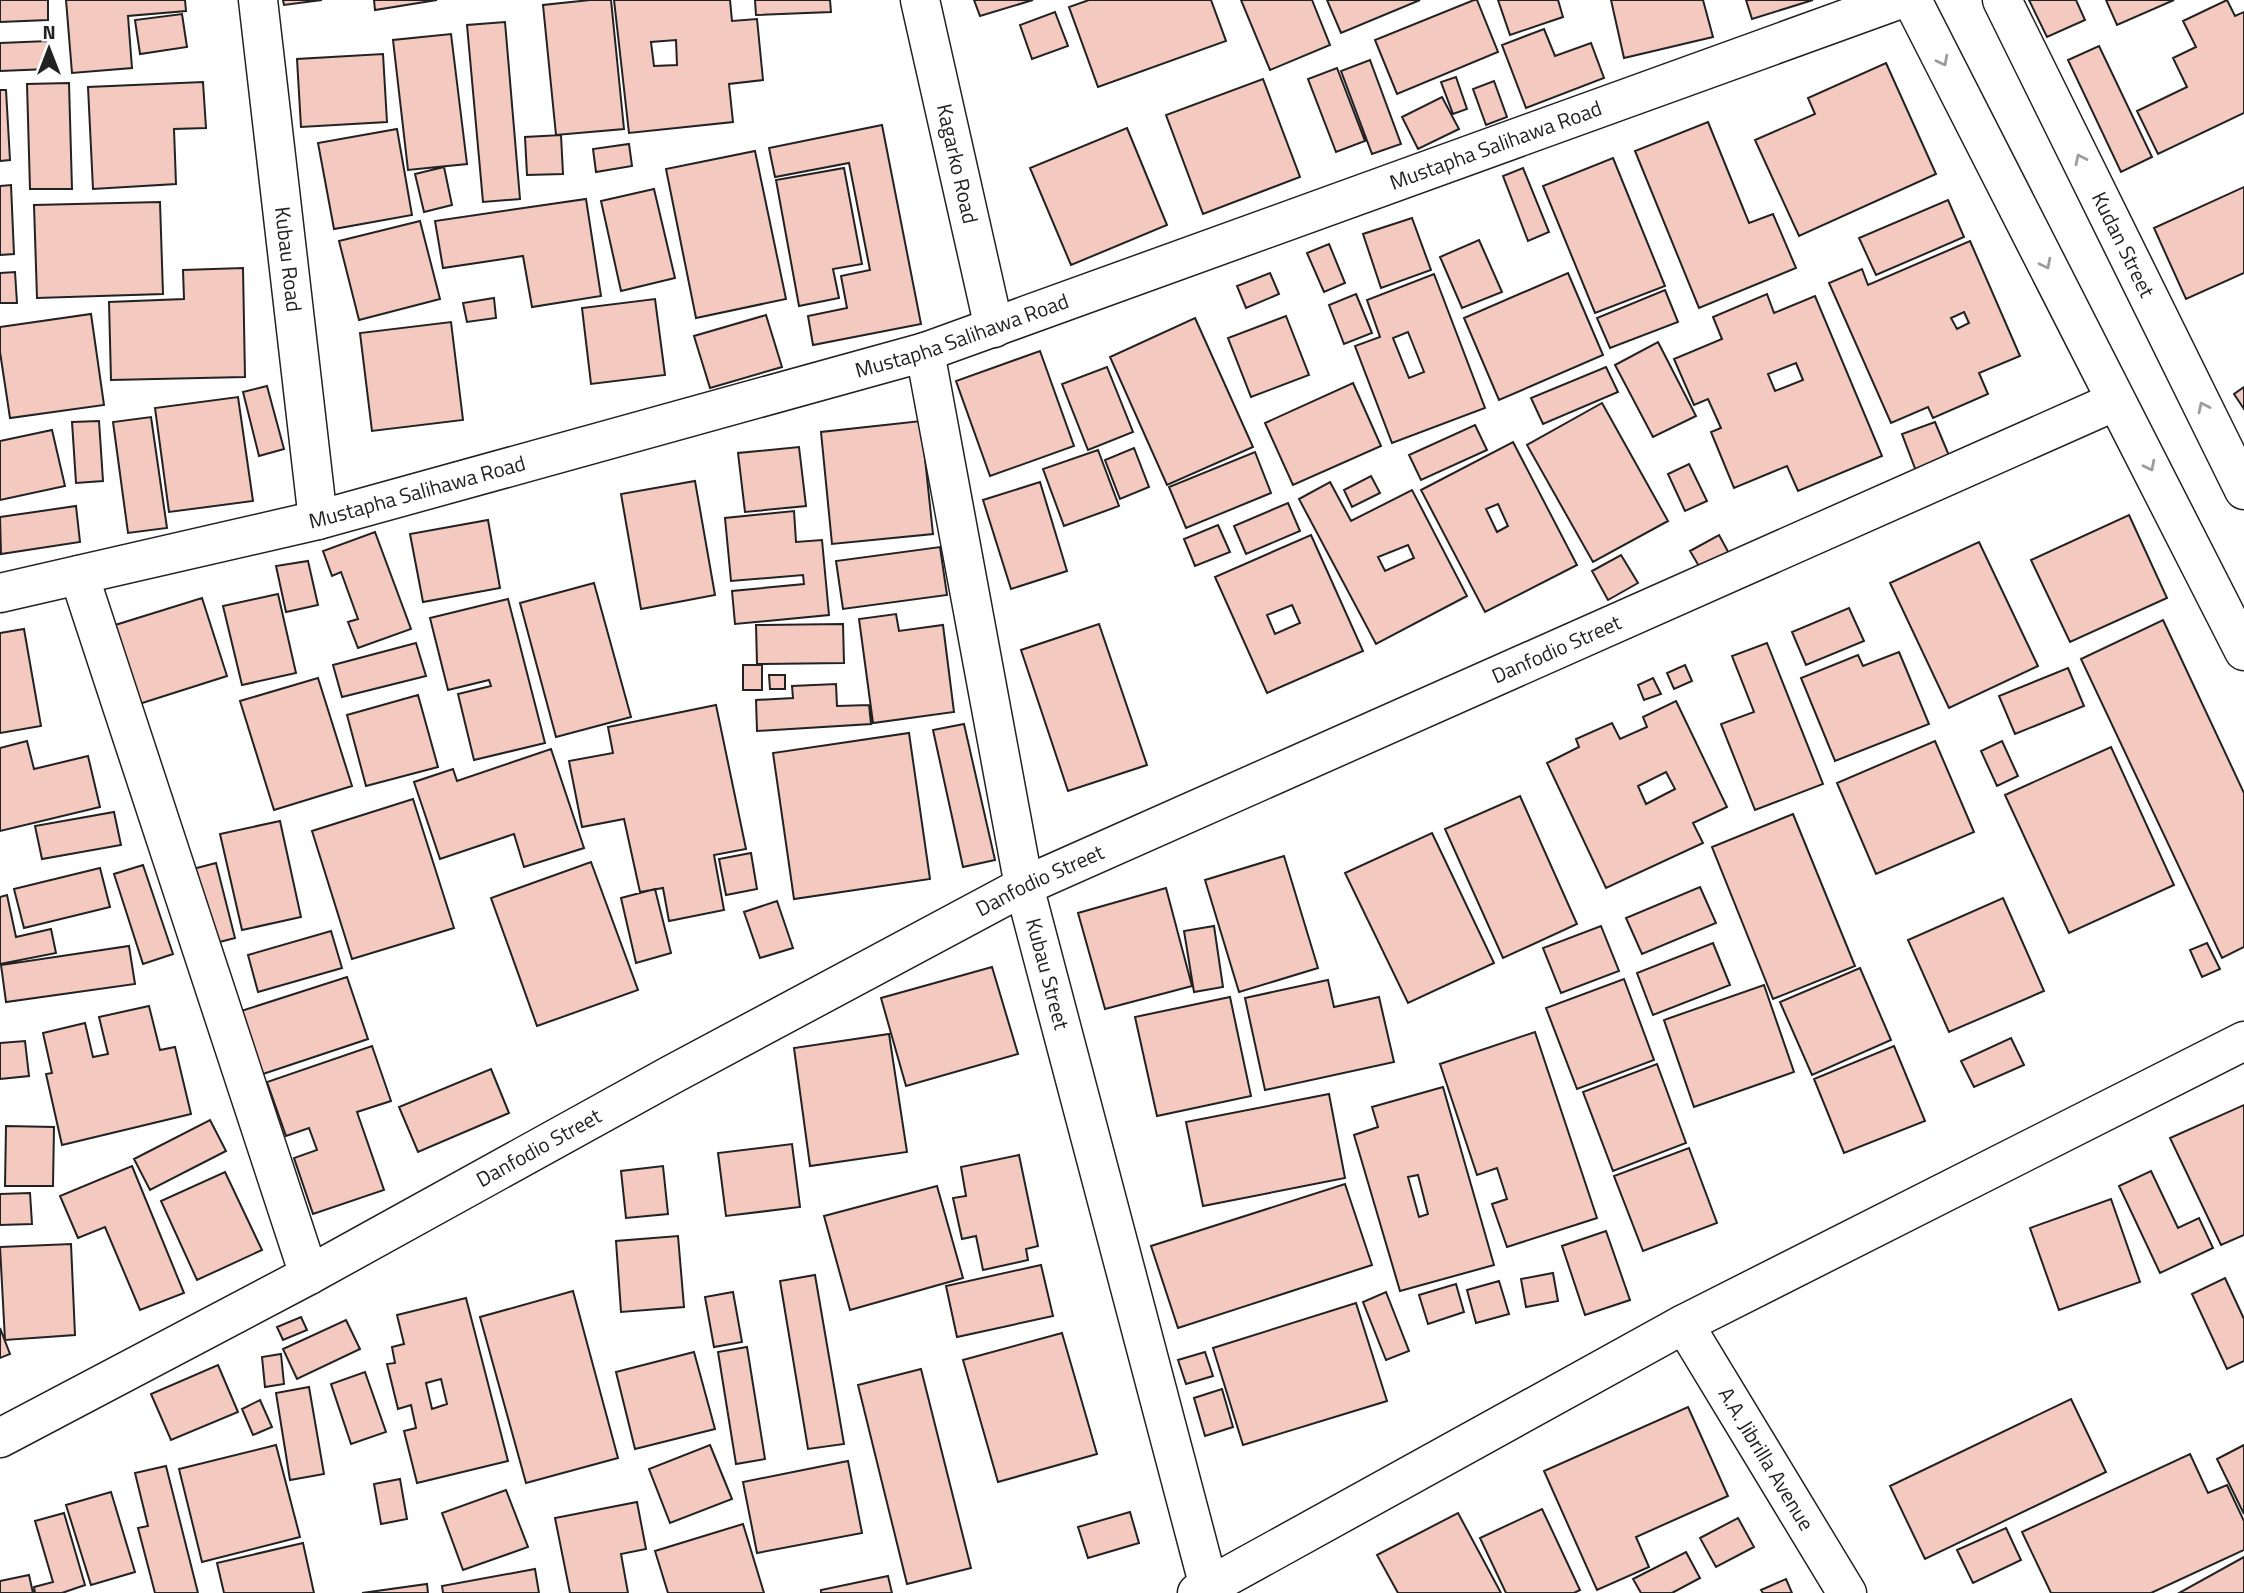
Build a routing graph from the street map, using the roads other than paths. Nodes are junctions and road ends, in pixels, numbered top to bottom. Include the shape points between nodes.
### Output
1 (258, 0) edge
2 (920, 0) edge
3 (1898, 0) edge
4 (1912, 0) edge
5 (2002, 0) edge
6 (995, 328) junction
7 (925, 352) junction
8 (2116, 401) junction
9 (2244, 490) edge
10 (318, 520) junction
11 (79, 575) junction
12 (0, 593) edge
13 (2244, 651) edge
14 (1024, 886) junction
15 (2244, 1041) edge
16 (309, 1275) junction
17 (1684, 1324) junction
18 (0, 1438) edge
19 (1203, 1590) edge
20 (1847, 1593) edge

1 - 10 street, Kubau Road
2 - 6 street, Kagarko Road
3 - 6 street, Mustapha Salihawa Road
4 -> 8 street
9 -> 5 street, Kudan Street
6 - 7 street, Mustapha Salihawa Road
7 - 10 street, Mustapha Salihawa Road
7 - 14 street, Kubau Street
8 -> 13 street
8 - 14 street, Danfodio Street
10 - 11 street, Mustapha Salihawa Road
11 - 12 street, Mustapha Salihawa Road
11 - 16 street
14 - 16 street, Danfodio Street
14 - 19 street, Kubau Street
15 - 17 street
16 - 18 street, Danfodio Street
17 - 19 street
17 - 20 street, A.A. Jibrilla Avenue

